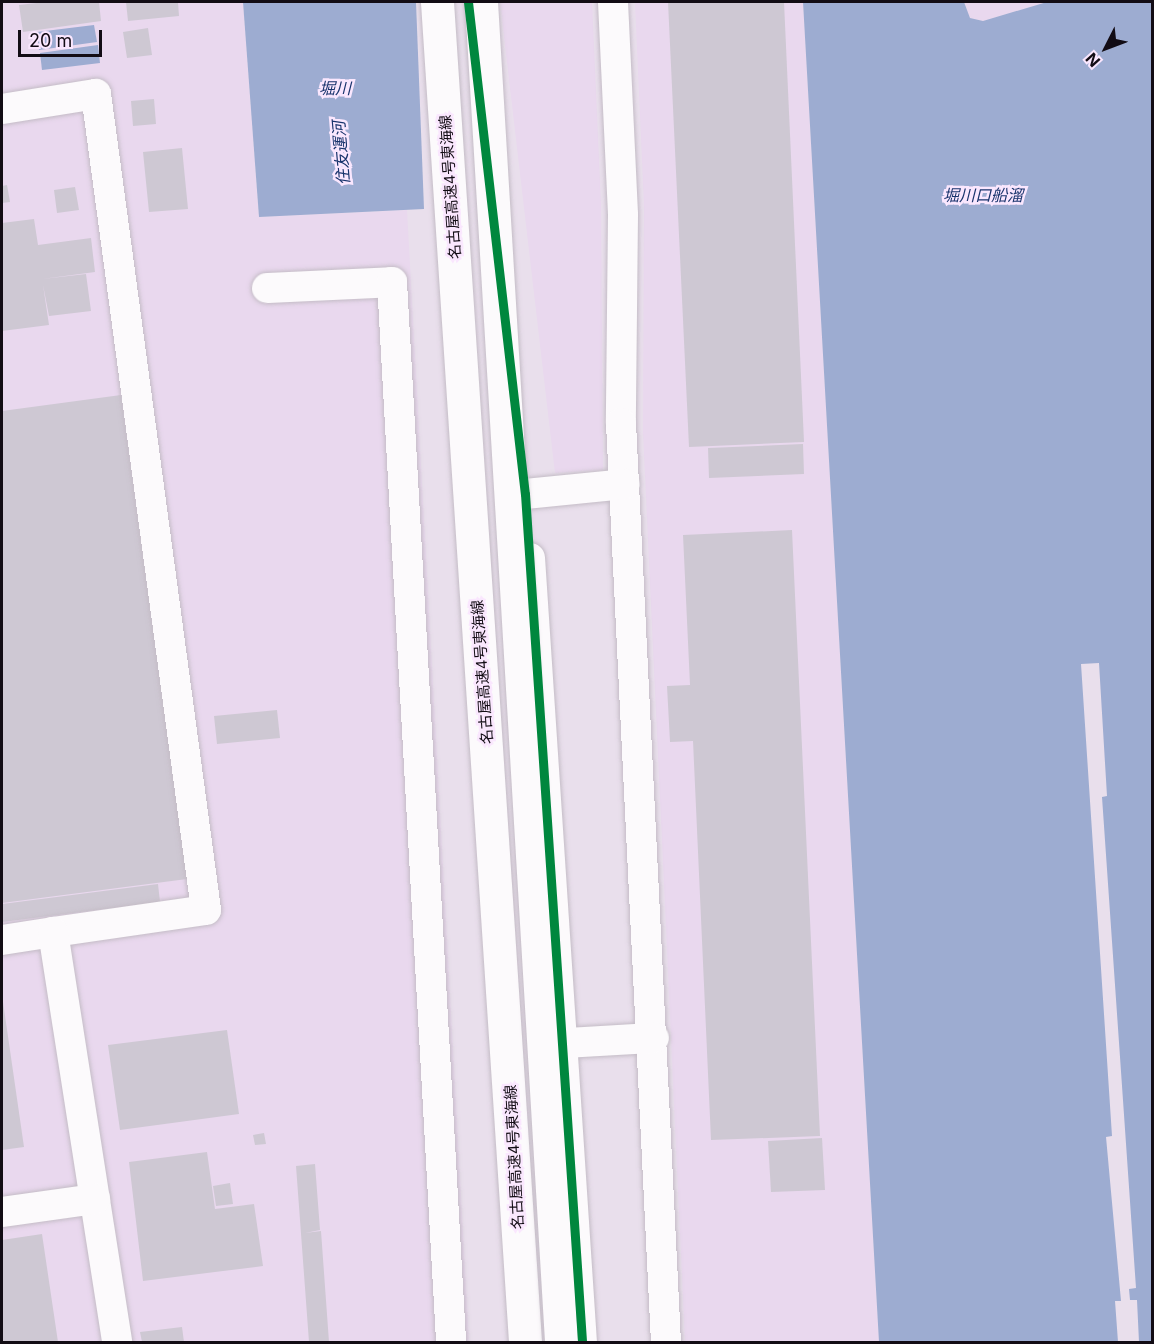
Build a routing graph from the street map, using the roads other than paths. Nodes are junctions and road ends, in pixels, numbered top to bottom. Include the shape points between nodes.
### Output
1 (437, 2) edge
2 (468, 2) edge
3 (481, 2) edge
4 (613, 2) edge
5 (2, 109) edge
6 (267, 288) dead end
7 (625, 484) junction
8 (525, 494) junction
9 (53, 932) junction
10 (2, 940) edge
11 (654, 1038) junction
12 (566, 1043) junction
13 (95, 1199) junction
14 (2, 1212) edge
15 (117, 1342) edge
16 (451, 1342) edge
17 (525, 1342) edge
18 (561, 1342) edge
19 (582, 1342) edge
20 (666, 1342) edge

1 - 17 highway, 名古屋高速4号東海線
2 - 8 street
3 - 18 highway, bridge
4 - 7 street
5 - 9 street via 96,94 206,910
6 - 16 street via 392,282
7 - 8 street
7 - 11 street
8 - 12 street
9 - 10 street
9 - 13 street
11 - 12 street
11 - 20 street
12 - 19 street
13 - 14 street
13 - 15 street

